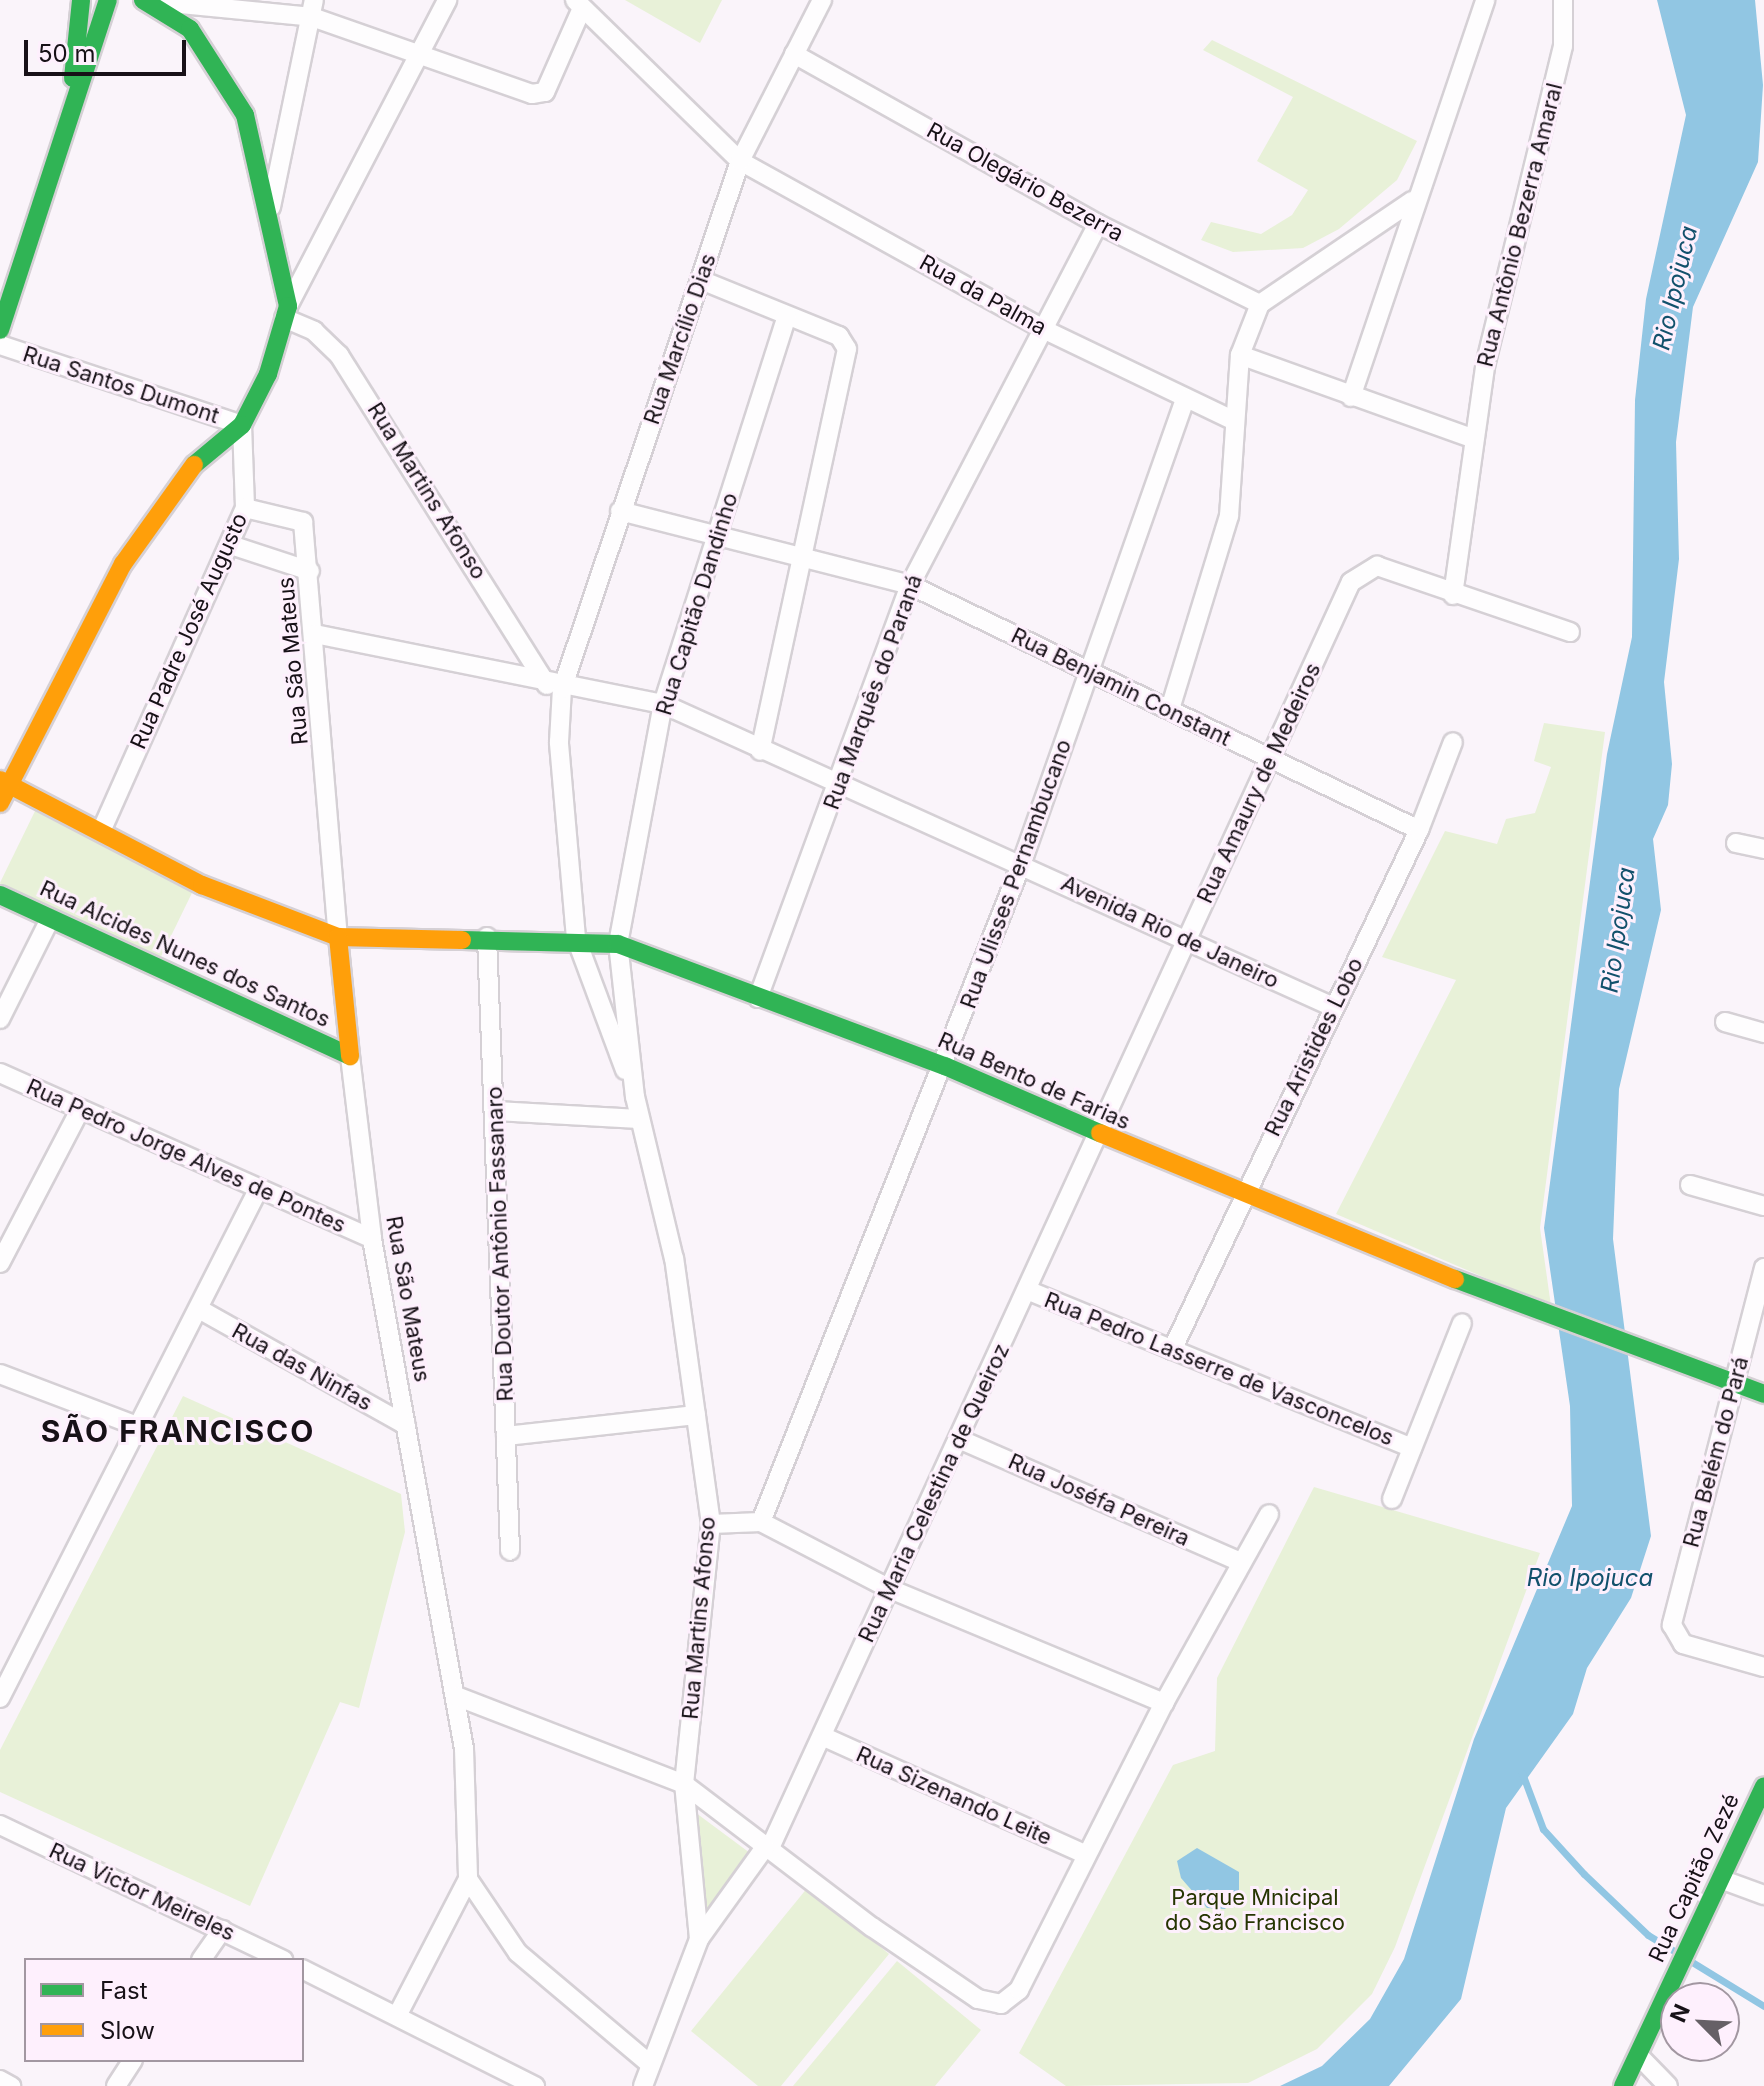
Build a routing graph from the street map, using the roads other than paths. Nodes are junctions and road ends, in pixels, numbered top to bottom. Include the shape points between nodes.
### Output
1 (81, 0) edge
2 (108, 0) edge
3 (143, 0) edge
4 (447, 0) edge
5 (822, 0) edge
6 (1485, 0) edge
7 (1563, 0) edge
8 (579, 4) edge
9 (313, 9) edge
10 (420, 51) junction
11 (794, 54) junction
12 (64, 137) junction
13 (740, 161) junction
14 (1412, 201) junction
15 (271, 207) junction
16 (1098, 224) junction
17 (701, 280) junction
18 (1260, 304) junction
19 (286, 312) junction
20 (787, 316) junction
21 (0, 330) edge
22 (1045, 330) junction
23 (0, 345) edge
24 (1240, 355) junction
25 (1351, 397) junction
26 (1185, 399) junction
27 (1231, 419) junction
28 (242, 425) junction
29 (1472, 438) junction
30 (245, 508) junction
31 (620, 511) junction
32 (720, 534) junction
33 (231, 545) junction
34 (808, 556) junction
35 (310, 571) junction
36 (910, 585) junction
37 (1453, 595) junction
38 (1570, 632) dead end
39 (315, 634) junction
40 (1091, 670) junction
41 (555, 687) junction
42 (663, 704) junction
43 (1170, 709) junction
44 (1453, 742) dead end
45 (760, 751) junction
46 (1270, 762) junction
47 (6, 783) edge
48 (839, 787) junction
49 (0, 803) edge
50 (1419, 830) junction
51 (101, 831) junction
52 (1736, 843) dead end
53 (1764, 849) edge
54 (1022, 862) junction
55 (0, 895) edge
56 (50, 919) junction
57 (338, 937) junction
58 (487, 937) junction
59 (576, 938) junction
60 (1186, 943) junction
61 (618, 944) junction
62 (758, 998) junction
63 (1333, 1007) junction
64 (0, 1019) edge
65 (1725, 1022) dead end
66 (1764, 1033) edge
67 (350, 1056) junction
68 (945, 1066) junction
69 (0, 1073) edge
70 (635, 1097) junction
71 (80, 1110) junction
72 (496, 1111) junction
73 (639, 1119) junction
74 (1100, 1136) junction
75 (1690, 1185) dead end
76 (258, 1190) junction
77 (1243, 1195) junction
78 (1764, 1206) edge
79 (372, 1239) junction
80 (0, 1263) edge
81 (1764, 1268) edge
82 (1027, 1290) junction
83 (199, 1309) junction
84 (1462, 1323) dead end
85 (1172, 1350) junction
86 (0, 1374) edge
87 (1735, 1387) junction
88 (1764, 1394) edge
89 (696, 1415) junction
90 (406, 1425) junction
91 (137, 1426) junction
92 (506, 1436) junction
93 (959, 1439) junction
94 (1412, 1448) junction
95 (1392, 1499) dead end
96 (1269, 1514) dead end
97 (761, 1522) junction
98 (711, 1524) junction
99 (510, 1551) dead end
100 (1240, 1562) junction
101 (890, 1589) junction
102 (1764, 1667) edge
103 (456, 1696) junction
104 (0, 1698) edge
105 (1164, 1703) junction
106 (822, 1736) junction
107 (684, 1784) junction
108 (1764, 1787) edge
109 (0, 1825) edge
110 (767, 1849) junction
111 (1087, 1855) junction
112 (468, 1879) junction
113 (1723, 1880) junction
114 (1764, 1895) edge
115 (222, 1930) junction
116 (699, 1939) junction
117 (202, 1958) edge
118 (279, 1958) edge
119 (304, 1970) edge
120 (397, 2016) junction
121 (1638, 2055) junction
122 (132, 2062) edge
123 (650, 2064) junction
124 (0, 2080) edge
125 (11, 2086) edge
126 (116, 2086) edge
127 (535, 2086) edge
128 (643, 2086) edge
129 (1623, 2086) edge
130 (1668, 2086) edge

1 - 12 street
2 - 12 street
3 - 9 street
3 - 15 street via 190,29 216,60 245,115
4 - 10 street
5 - 11 street, Rua Marcílio Dias
6 - 14 street
7 - 29 street, Rua Antônio Bezerra Amaral via 1563,46 1498,301
8 - 10 street via 545,92 514,89
8 - 13 street, Rua da Palma
9 - 10 street
9 - 15 street
10 - 19 street
11 - 13 street, Rua Marcílio Dias
11 - 16 street, Rua Olegário Bezerra
12 - 21 street
13 - 17 street, Rua Marcílio Dias
13 - 22 street, Rua da Palma
14 - 18 street
14 - 25 street
15 - 19 street
16 - 18 street, Rua Olegário Bezerra
16 - 22 street, Rua Marquês do Paraná
17 - 20 street
17 - 31 street, Rua Marcílio Dias
18 - 24 street
19 - 28 street via 268,374
19 - 41 street, Rua Martins Afonso via 314,331 347,366
20 - 32 street, Rua Capitão Dandinho
20 - 34 street via 844,342
22 - 26 street, Rua da Palma
22 - 36 street, Rua Marquês do Paraná
23 - 28 street, Rua Santos Dumont
24 - 25 street
24 - 27 street
25 - 29 street
26 - 27 street, Rua da Palma
26 - 40 street, Rua Ulisses Pernambucano
27 - 43 street via 1229,516
28 - 30 street, Rua Padre José Augusto
28 - 47 street via 200,457 123,564
29 - 37 street, Rua Antônio Bezerra Amaral
30 - 33 street, Rua Padre José Augusto
30 - 35 street, Rua São Mateus via 303,522
31 - 32 street, Rua Benjamin Constant
31 - 41 street, Rua Marcílio Dias
32 - 34 street, Rua Benjamin Constant
32 - 42 street, Rua Capitão Dandinho
33 - 35 street
33 - 51 street, Rua Padre José Augusto
34 - 36 street, Rua Benjamin Constant
34 - 45 street
35 - 39 street, Rua São Mateus
36 - 40 street, Rua Benjamin Constant
36 - 48 street, Rua Marquês do Paraná
37 - 38 street
37 - 46 street, Rua Amaury de Medeiros via 1366,566 1351,582
39 - 41 street, Avenida Rio de Janeiro
39 - 57 street, Rua São Mateus
40 - 43 street, Rua Benjamin Constant
40 - 54 street, Rua Ulisses Pernambucano
41 - 42 street, Avenida Rio de Janeiro via 623,691
41 - 59 street, Rua Martins Afonso
42 - 45 street, Avenida Rio de Janeiro
42 - 61 street, Rua Capitão Dandinho
43 - 46 street, Rua Benjamin Constant
44 - 50 street, Rua Aristides Lobo
45 - 48 street, Avenida Rio de Janeiro
46 - 50 street, Rua Benjamin Constant
46 - 60 street, Rua Amaury de Medeiros
47 - 49 street
47 - 51 street
48 - 54 street, Avenida Rio de Janeiro
48 - 62 street, Rua Marquês do Paraná
50 - 63 street, Rua Aristides Lobo
51 - 57 street via 202,885
52 - 53 street
54 - 60 street, Avenida Rio de Janeiro
54 - 68 street, Rua Ulisses Pernambucano
55 - 56 street, Rua Alcides Nunes dos Santos
56 - 64 street
56 - 67 street, Rua Alcides Nunes dos Santos
57 - 58 street, Rua Bento de Farias
57 - 67 street, Rua São Mateus
58 - 59 street, Rua Bento de Farias
58 - 72 street, Rua Doutor Antônio Fassanaro
59 - 61 street, Rua Bento de Farias
59 - 70 street, Rua Martins Afonso
60 - 63 street, Avenida Rio de Janeiro
60 - 74 street, Rua Amaury de Medeiros
61 - 62 street, Rua Bento de Farias
61 - 70 street, Rua Martins Afonso
62 - 68 street, Rua Bento de Farias
63 - 77 street, Rua Aristides Lobo
65 - 66 street
67 - 79 street, Rua São Mateus
68 - 74 street, Rua Bento de Farias
68 - 97 street, Rua Ulisses Pernambucano
69 - 71 street, Rua Pedro Jorge Alves de Pontes
70 - 73 street, Rua Martins Afonso
71 - 76 street, Rua Pedro Jorge Alves de Pontes
71 - 80 street
72 - 73 street
72 - 92 street, Rua Doutor Antônio Fassanaro
73 - 89 street, Rua Martins Afonso via 674,1259
74 - 77 street, Rua Bento de Farias
74 - 82 street, Rua Maria Celestina de Queiroz
75 - 78 street
76 - 79 street, Rua Pedro Jorge Alves de Pontes
76 - 83 street
77 - 85 street, Rua Aristides Lobo
77 - 87 street, Rua Bento de Farias
79 - 90 street, Rua São Mateus
81 - 87 street, Rua Belém do Pará
82 - 85 street, Rua Pedro Lasserre de Vasconcelos
82 - 93 street, Rua Maria Celestina de Queiroz
83 - 90 street, Rua das Ninfas
83 - 91 street
84 - 94 street
85 - 94 street, Rua Pedro Lasserre de Vasconcelos
86 - 91 street
87 - 88 street, Rua Bento de Farias
87 - 102 street, Rua Belém do Pará via 1672,1612 1675,1636
89 - 92 street
89 - 98 street, Rua Martins Afonso
90 - 103 street, Rua São Mateus
91 - 104 street
92 - 99 street, Rua Doutor Antônio Fassanaro
93 - 100 street, Rua Joséfa Pereira
93 - 101 street, Rua Maria Celestina de Queiroz
94 - 95 street
96 - 100 street
97 - 98 street
97 - 101 street
98 - 107 street, Rua Martins Afonso
100 - 105 street
101 - 105 street
101 - 106 street, Rua Maria Celestina de Queiroz
103 - 107 street
103 - 112 street, Rua São Mateus via 469,1794
105 - 111 street
106 - 110 street, Rua Maria Celestina de Queiroz
106 - 111 street, Rua Sizenando Leite
107 - 110 street
107 - 116 street, Rua Martins Afonso
108 - 113 street, Rua Capitão Zezé
109 - 115 street, Rua Victor Meireles
110 - 111 street via 978,1999 1001,2004 1019,1990
110 - 116 street, Rua Maria Celestina de Queiroz
112 - 120 street
112 - 123 street via 518,1953
113 - 114 street
113 - 121 street, Rua Capitão Zezé
115 - 117 street
115 - 118 street, Rua Victor Meireles
116 - 123 street, Rua Martins Afonso
119 - 120 street
120 - 127 street
121 - 129 street, Rua Capitão Zezé
121 - 130 street
122 - 126 street
123 - 128 street, Rua Martins Afonso
124 - 125 street

